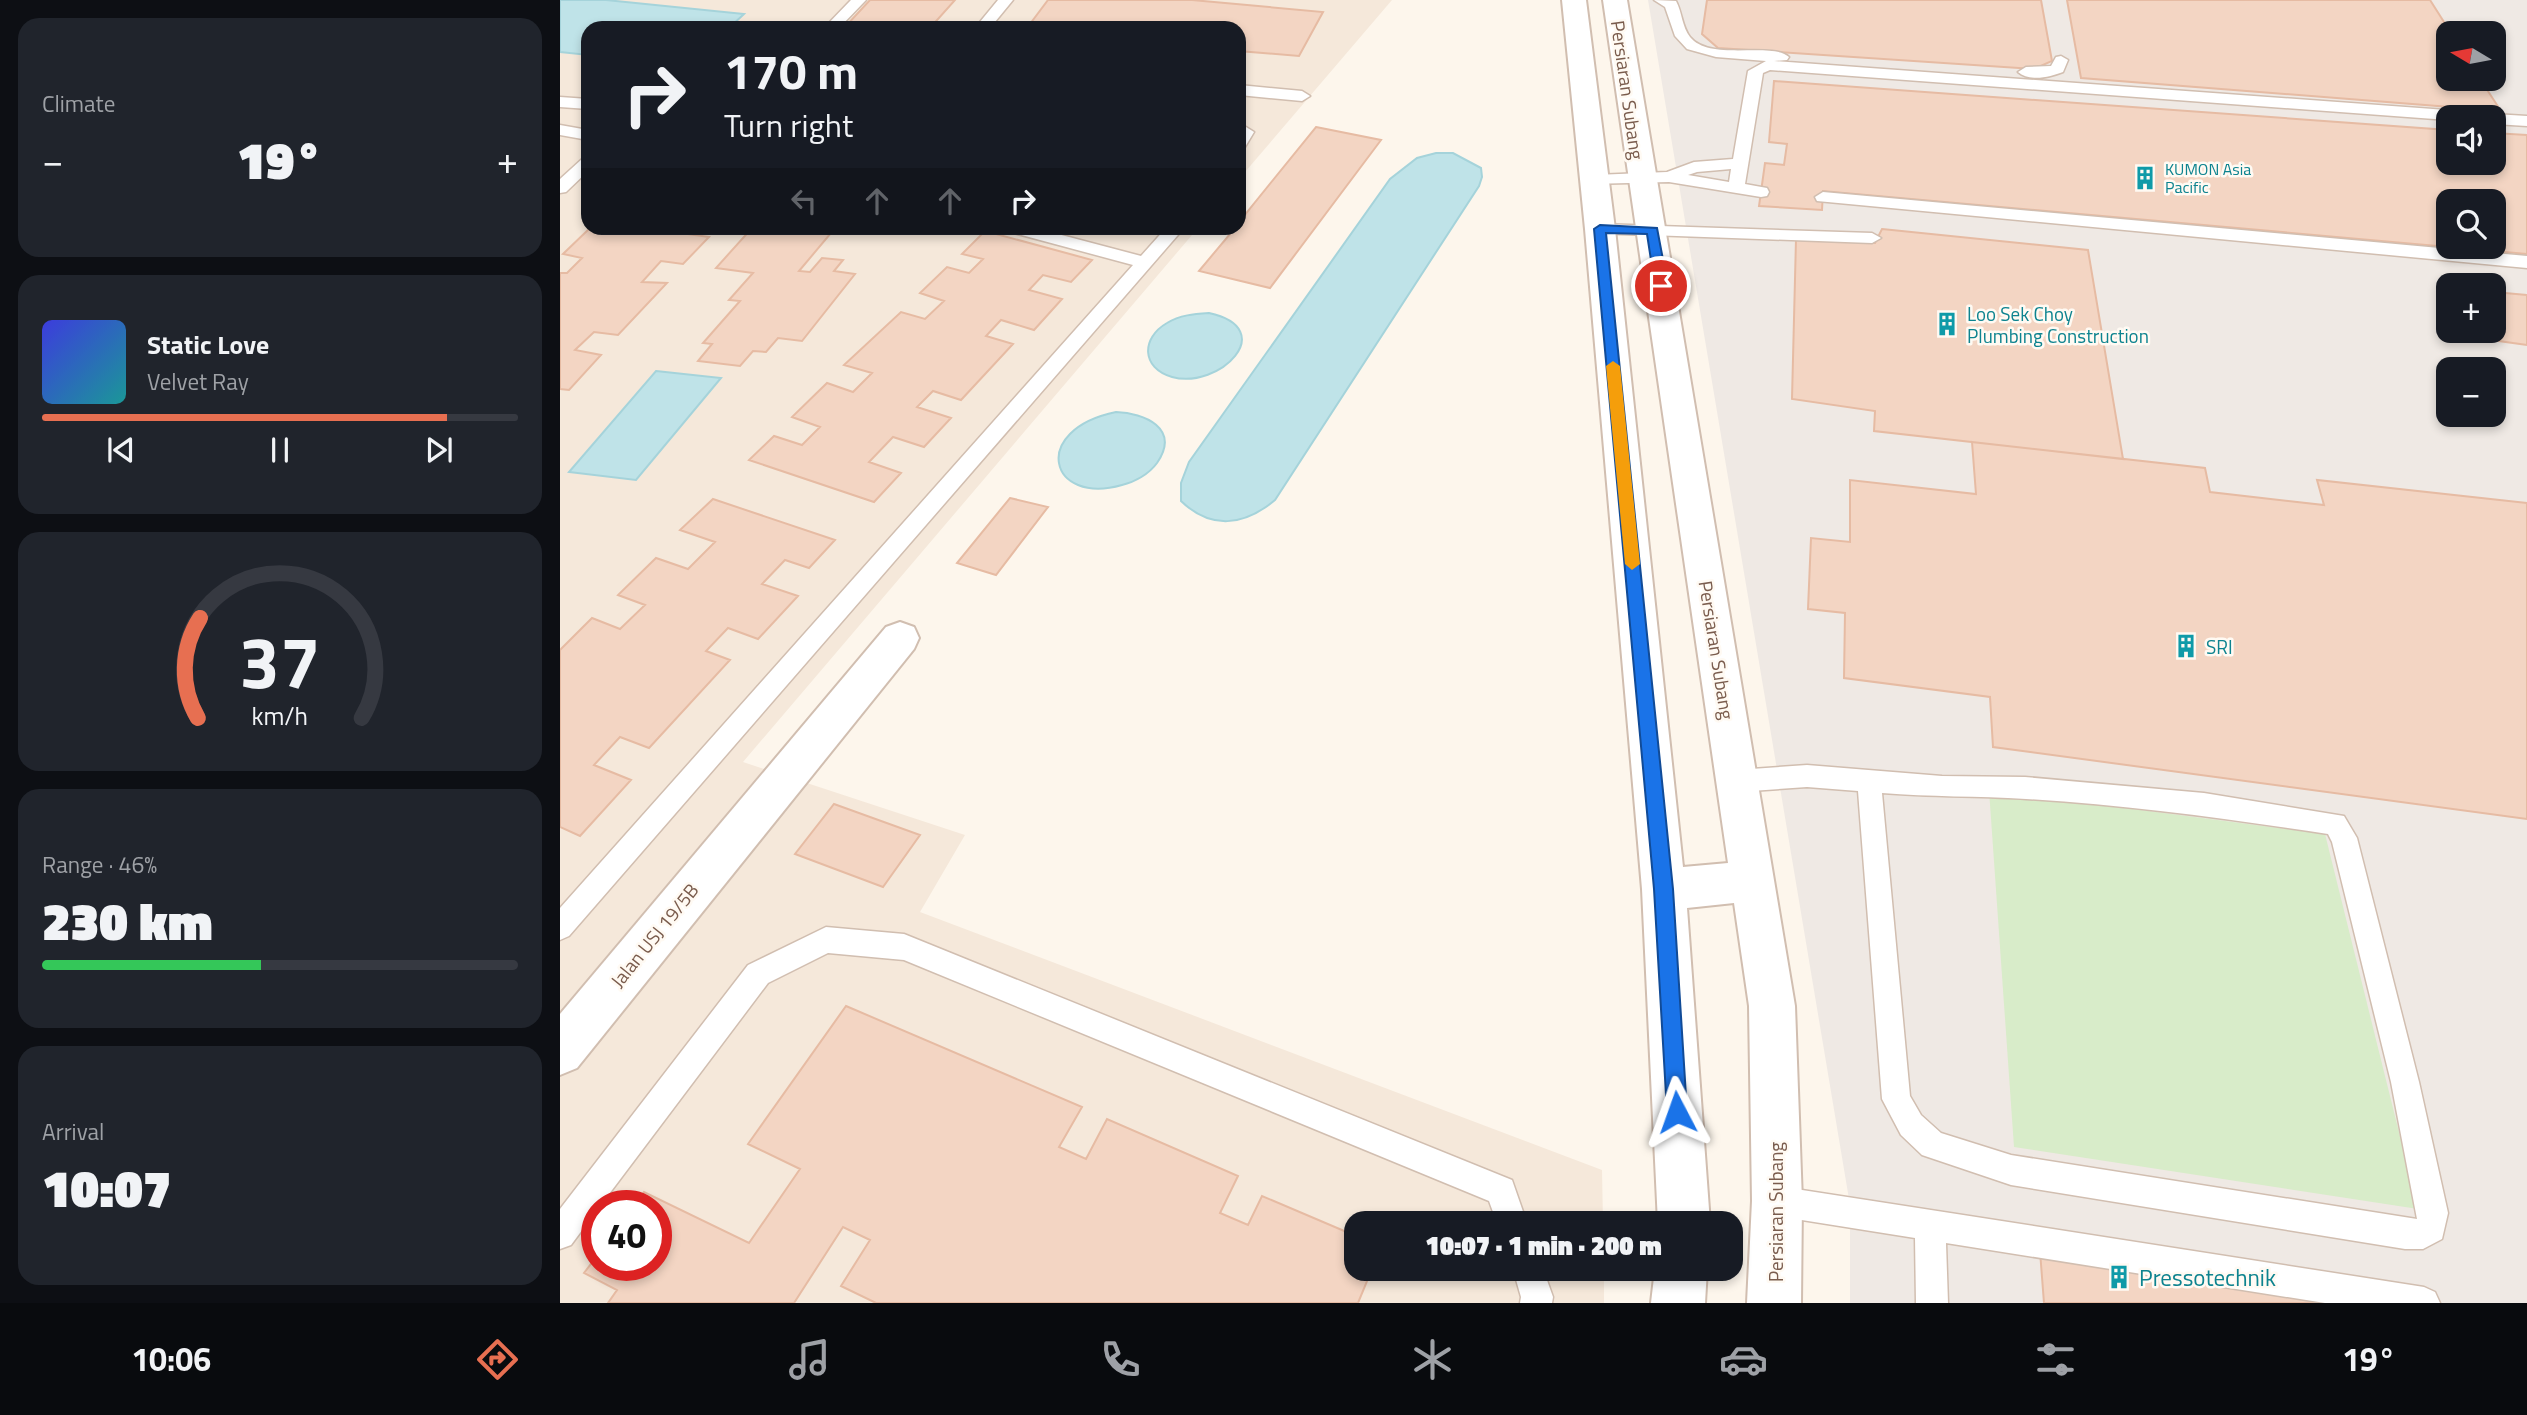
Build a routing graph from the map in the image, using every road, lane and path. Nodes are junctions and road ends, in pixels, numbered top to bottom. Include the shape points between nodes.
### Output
1 (859, 0) edge
2 (1006, 0) edge
3 (1574, 0) edge
4 (1615, 0) edge
5 (1661, 0) edge
6 (838, 21) edge
7 (988, 21) edge
8 (2061, 60) dead end
9 (1246, 91) edge
10 (1302, 96) dead end
11 (560, 102) edge
12 (581, 104) edge
13 (2436, 114) edge
14 (2506, 120) edge
15 (2527, 121) edge
16 (560, 130) edge
17 (581, 134) edge
18 (1740, 163) junction
19 (581, 172) edge
20 (1655, 178) junction
21 (1595, 180) junction
22 (560, 188) edge
23 (1736, 188) junction
24 (1761, 192) dead end
25 (1823, 197) dead end
26 (1600, 229) junction
27 (1653, 230) junction
28 (1042, 235) edge
29 (1169, 235) edge
30 (1872, 238) dead end
31 (2527, 261) edge
32 (1144, 262) junction
33 (900, 638) dead end
34 (1737, 781) junction
35 (1869, 781) junction
36 (1753, 881) junction
37 (1664, 889) junction
38 (560, 927) edge
39 (560, 1051) edge
40 (1777, 1201) junction
41 (1508, 1211) edge
42 (1683, 1211) edge
43 (1930, 1224) junction
44 (560, 1234) edge
45 (1532, 1281) edge
46 (1680, 1281) edge
47 (1536, 1303) edge
48 (1678, 1303) edge
49 (1774, 1303) edge
50 (1932, 1303) edge
51 (2424, 1303) edge

1 - 6 lane
2 - 7 lane
3 - 21 street
4 - 20 street, Persiaran Subang
5 - 8 lane via 1671,4 1684,40 1706,52 2046,74 2058,69
9 - 10 lane
11 - 12 lane
13 - 18 lane via 1767,65 1756,71
14 - 15 lane
16 - 17 lane
18 - 20 lane via 1702,166
18 - 23 lane
19 - 22 lane
20 - 21 lane
20 - 23 lane
20 - 27 street, Persiaran Subang
21 - 26 street
23 - 24 lane
25 - 31 lane
26 - 27 lane
26 - 37 street
27 - 30 lane
27 - 34 street, Persiaran Subang
28 - 32 lane
29 - 32 lane
32 - 38 lane
33 - 39 street, Jalan USJ 19/5B
34 - 35 lane via 1807,776
34 - 36 street, Persiaran Subang
35 - 35 lane via 2103,794 2335,824 2344,838 2405,1082 2431,1202 2431,1228 2423,1234 2404,1234 2011,1170 1932,1145 1910,1125 1896,1099
36 - 37 street
36 - 40 street, Persiaran Subang via 1772,1006
37 - 42 street
40 - 43 lane
40 - 49 street, Persiaran Subang
41 - 44 lane via 1501,1191 904,947 826,940 758,974
43 - 50 lane
43 - 51 lane
45 - 47 lane
46 - 48 street

